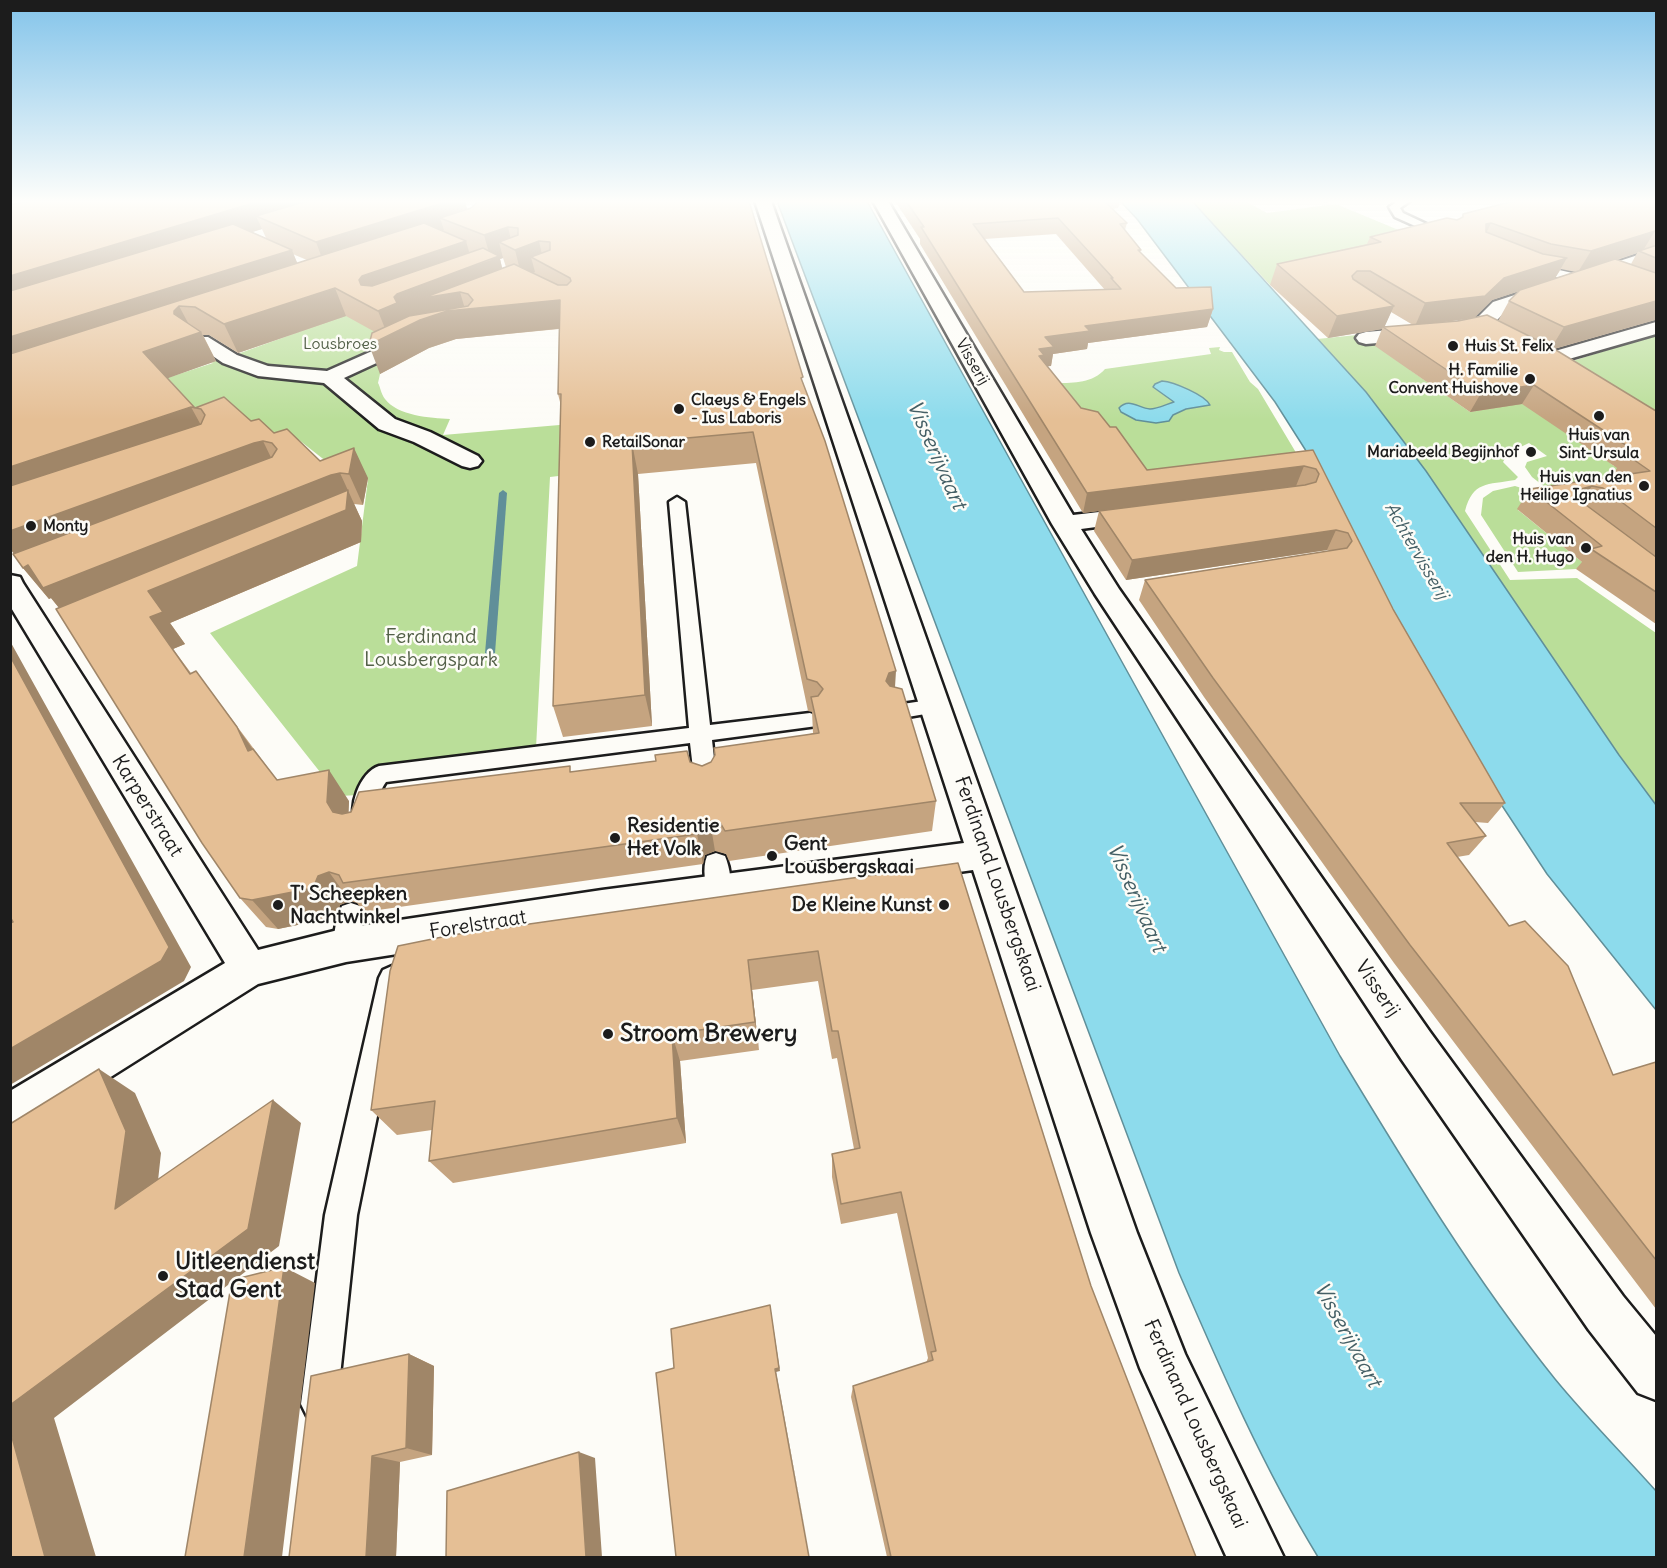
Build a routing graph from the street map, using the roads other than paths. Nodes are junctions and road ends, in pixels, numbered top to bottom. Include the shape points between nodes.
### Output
1 (788, 274) edge
2 (922, 274) edge
3 (1557, 274) edge
4 (1596, 274) edge
5 (1609, 274) edge
6 (1582, 279) junction
7 (1624, 280) edge
8 (1381, 316) edge
9 (1481, 325) junction
10 (1656, 328) edge
11 (1408, 333) junction
12 (430, 334) edge
13 (1500, 335) edge
14 (1366, 338) dead end
15 (201, 341) edge
16 (1529, 349) edge
17 (1548, 359) junction
18 (1568, 371) edge
19 (330, 377) junction
20 (470, 461) dead end
21 (677, 502) dead end
22 (1169, 511) edge
23 (1065, 524) junction
24 (18, 581) edge
25 (936, 706) junction
26 (896, 711) edge
27 (810, 721) edge
28 (700, 734) junction
29 (706, 786) edge
30 (362, 833) edge
31 (986, 854) junction
32 (400, 937) junction
33 (249, 969) junction
34 (10, 1116) edge
35 (1656, 1375) edge
36 (317, 1427) edge
37 (1256, 1557) edge

1 - 25 street, Ferdinand Lousbergskaai
2 - 23 street, Visserij
3 - 6 lane
4 - 6 street
5 - 7 street
6 - 9 street via 1500,306
8 - 11 street
9 - 11 street
9 - 13 street
10 - 17 street
11 - 14 street
12 - 19 street via 413,338
15 - 19 street via 233,360 265,372
16 - 17 street
17 - 18 street
19 - 20 street via 387,424
21 - 28 lane
22 - 23 street
23 - 35 street, Visserij via 1121,592 1416,1046 1606,1313
24 - 33 street, Karperstraat via 56,638
25 - 26 lane
25 - 31 street, Ferdinand Lousbergskaai
27 - 28 lane
28 - 29 lane
28 - 30 lane via 379,774 369,788
31 - 32 street, Forelstraat via 717,876
31 - 37 street, Ferdinand Lousbergskaai via 1114,1233 1165,1368
32 - 33 street, Forelstraat via 349,929
32 - 36 lane via 341,1215
33 - 34 street, Forelstraat

